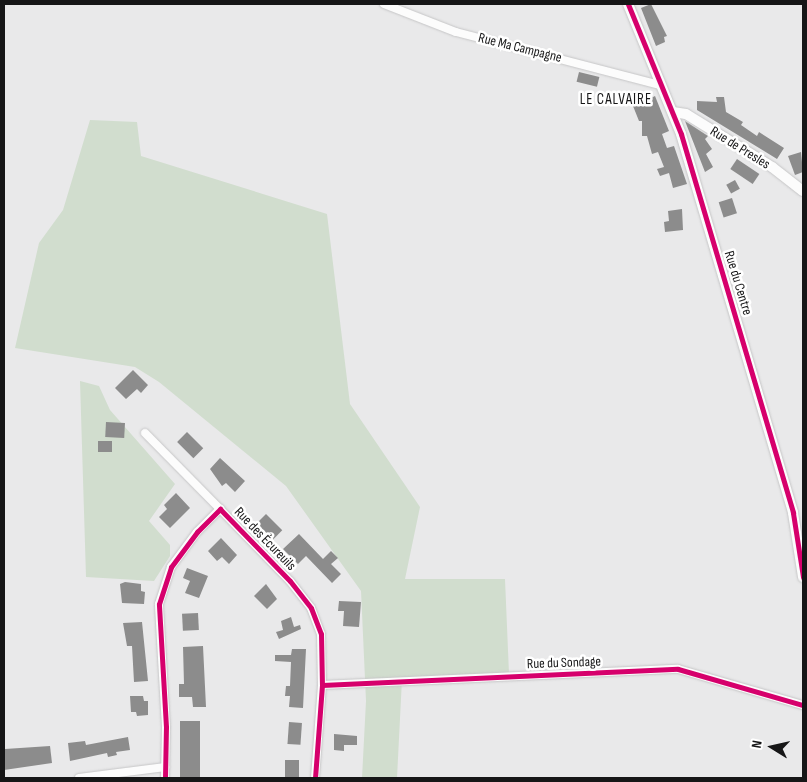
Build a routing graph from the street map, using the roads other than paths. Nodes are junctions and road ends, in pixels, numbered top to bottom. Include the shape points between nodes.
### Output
1 (384, 4) edge
2 (628, 4) edge
3 (659, 85) junction
4 (674, 112) junction
5 (803, 191) edge
6 (145, 433) dead end
7 (220, 509) junction
8 (803, 576) edge
9 (322, 685) junction
10 (803, 705) edge
11 (165, 767) junction
12 (79, 778) edge
13 (165, 778) edge
14 (316, 778) edge

1 - 3 street, Rue Ma Campagne via 456,32
2 - 3 street, Rue du Centre
3 - 4 street, Rue du Centre
4 - 5 street, Rue de Presles via 686,114 772,167
4 - 8 street, Rue du Centre via 793,513
6 - 7 street, Rue des Écureuils
7 - 9 street, Rue des Écureuils via 290,581 311,608 321,634
7 - 11 street, Rue des Écureuils via 197,532 171,567 160,597
9 - 10 street, Rue du Sondage via 678,670
9 - 14 street, Rue des Écureuils
11 - 12 street
11 - 13 street, Rue des Écureuils

